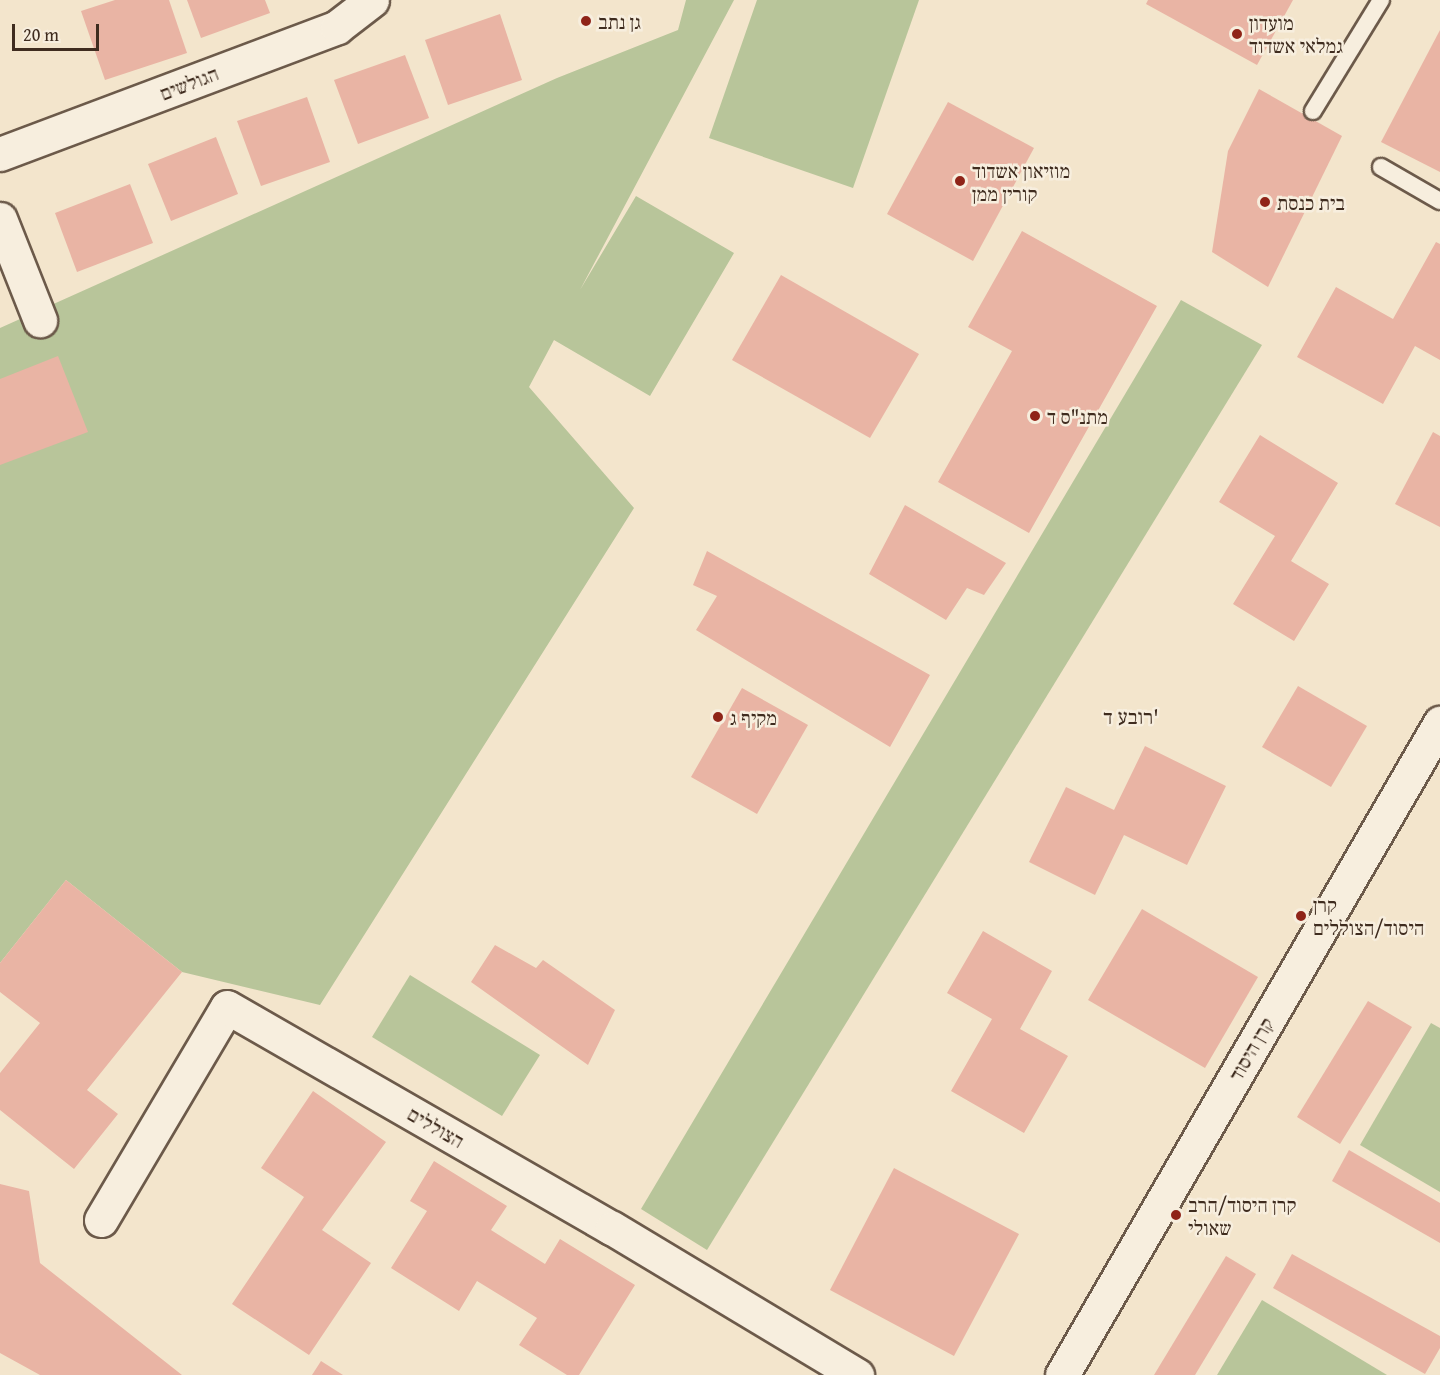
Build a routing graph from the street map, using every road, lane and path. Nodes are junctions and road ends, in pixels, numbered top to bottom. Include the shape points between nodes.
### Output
1 (372, 0) edge
2 (1381, 0) edge
3 (1313, 111) dead end
4 (0, 154) edge
5 (1381, 167) dead end
6 (1440, 201) edge
7 (0, 219) edge
8 (40, 320) dead end
9 (1440, 723) edge
10 (101, 1220) dead end
11 (857, 1375) edge
12 (1062, 1375) edge

1 - 4 street, הגולשים via 337,27
2 - 3 lane
5 - 6 lane
7 - 8 street
9 - 12 street, קרן היסוד
10 - 11 street, הצוללים via 227,1007 612,1228

